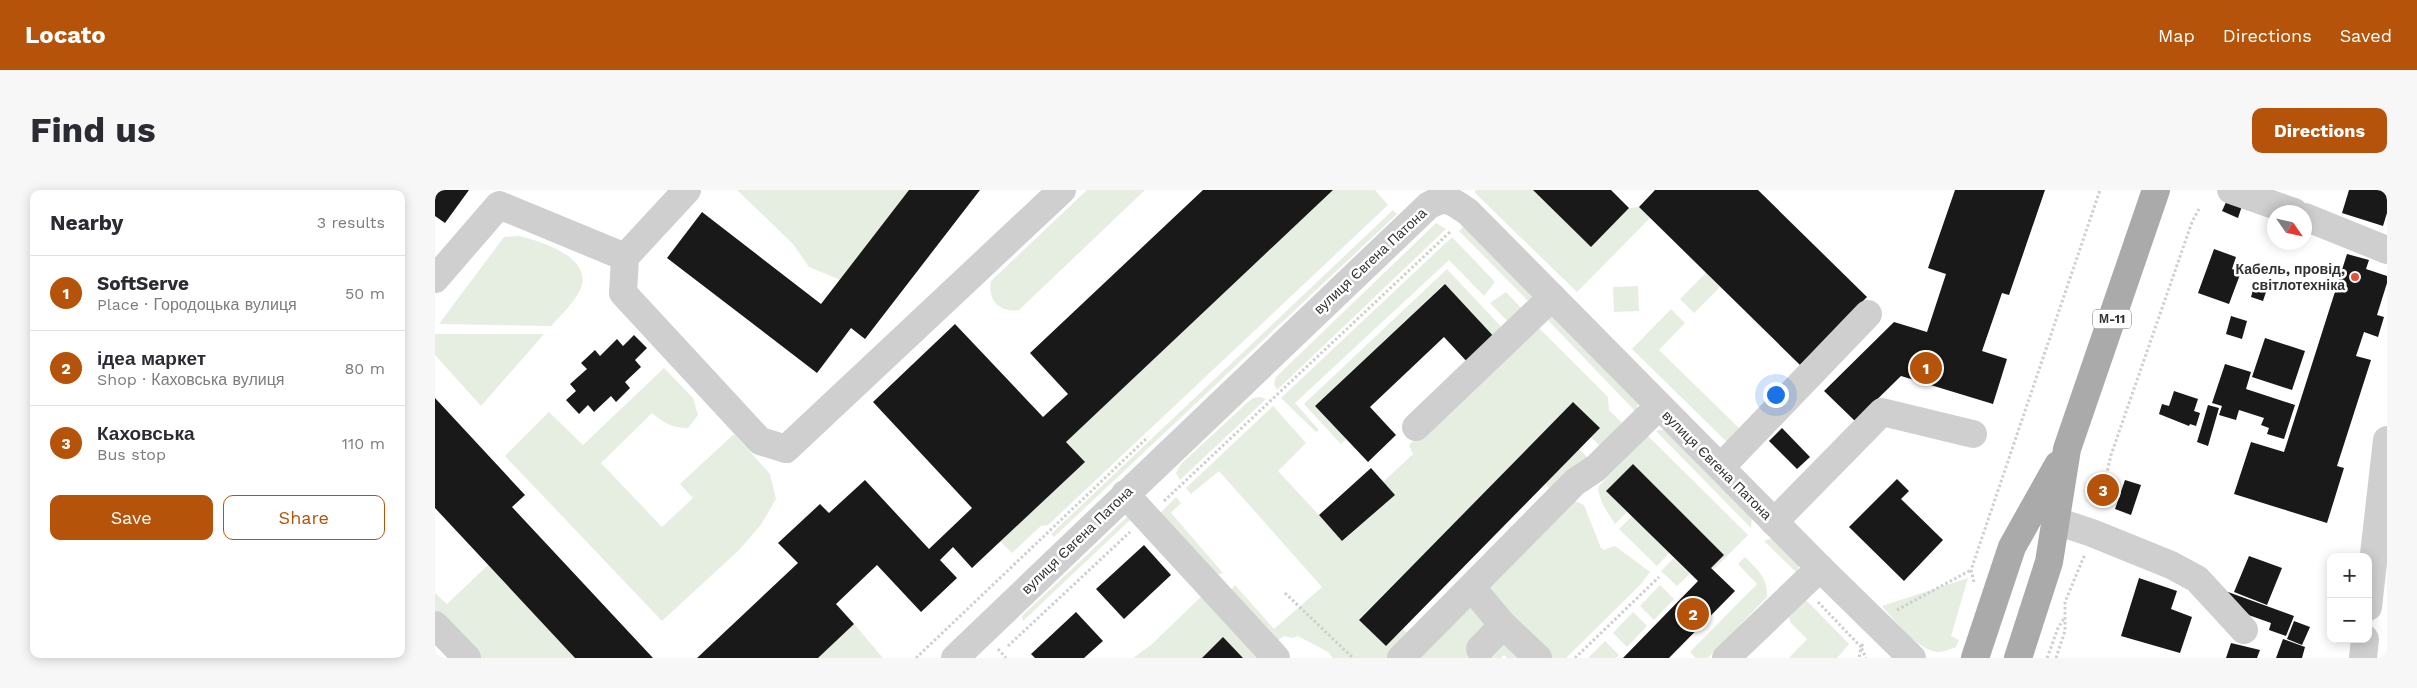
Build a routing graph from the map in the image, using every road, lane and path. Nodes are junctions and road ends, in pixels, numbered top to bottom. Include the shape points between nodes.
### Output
1 (687, 190) edge
2 (1062, 190) edge
3 (2100, 190) edge
4 (2156, 190) edge
5 (2231, 190) edge
6 (1446, 195) edge
7 (505, 197) edge
8 (2288, 205) edge
9 (2199, 209) dead end
10 (2312, 215) edge
11 (1451, 231) dead end
12 (2387, 250) edge
13 (625, 257) junction
14 (438, 269) edge
15 (1552, 297) junction
16 (1868, 314) dead end
17 (1659, 406) junction
18 (1416, 427) dead end
19 (1973, 434) dead end
20 (2387, 440) edge
21 (2067, 449) junction
22 (1721, 467) junction
23 (2103, 490) dead end
24 (1125, 494) junction
25 (1147, 516) junction
26 (1774, 522) junction
27 (2056, 522) junction
28 (2087, 548) dead end
29 (1971, 570) junction
30 (1659, 577) dead end
31 (1811, 577) junction
32 (1975, 582) dead end
33 (1472, 588) junction
34 (1285, 593) dead end
35 (2369, 598) edge
36 (1895, 611) dead end
37 (2065, 617) junction
38 (435, 625) edge
39 (1503, 625) junction
40 (2244, 630) dead end
41 (2365, 643) edge
42 (1008, 646) dead end
43 (1861, 647) junction
44 (1480, 649) dead end
45 (2017, 657) edge
46 (467, 658) edge
47 (955, 658) edge
48 (1276, 658) edge
49 (1353, 658) edge
50 (1401, 658) edge
51 (1538, 658) edge
52 (1575, 658) edge
53 (1726, 658) edge
54 (1859, 658) edge
55 (1866, 658) edge
56 (1912, 658) edge
57 (1975, 658) edge
58 (2047, 658) edge
59 (2056, 658) edge
60 (2363, 658) edge

1 - 13 street
2 - 13 street via 786,449 760,441 623,293
3 - 29 path
4 - 21 main road, М-11
5 - 8 street
6 - 15 street, вулиця Євгена Патона via 1468,212
6 - 24 street, вулиця Євгена Патона via 1428,206
7 - 13 street
7 - 14 street
9 - 23 path via 2111,455
10 - 12 street
11 - 25 path
15 - 17 street, вулиця Євгена Патона
15 - 18 street
16 - 22 street
17 - 22 street, вулиця Євгена Патона
17 - 33 street via 1596,468 1575,482
19 - 26 street via 1882,412
20 - 35 street
21 - 27 main road, М-11
21 - 57 main road, М-11 via 2012,546
22 - 26 street, вулиця Євгена Патона
24 - 25 street
24 - 47 street, вулиця Євгена Патона
25 - 42 path
25 - 48 street
26 - 31 street, вулиця Євгена Патона
27 - 40 street via 2092,533 2197,579
27 - 45 main road, М-11 via 2049,562
28 - 37 path via 2065,602
29 - 32 path
29 - 36 path
30 - 52 path
31 - 43 path
31 - 53 street
31 - 56 street, вулиця Євгена Патона
33 - 39 street
33 - 50 street
34 - 49 path
37 - 58 path
37 - 59 path via 2065,631
38 - 46 street
39 - 44 street
39 - 51 street
41 - 60 street
43 - 54 path
43 - 55 path

